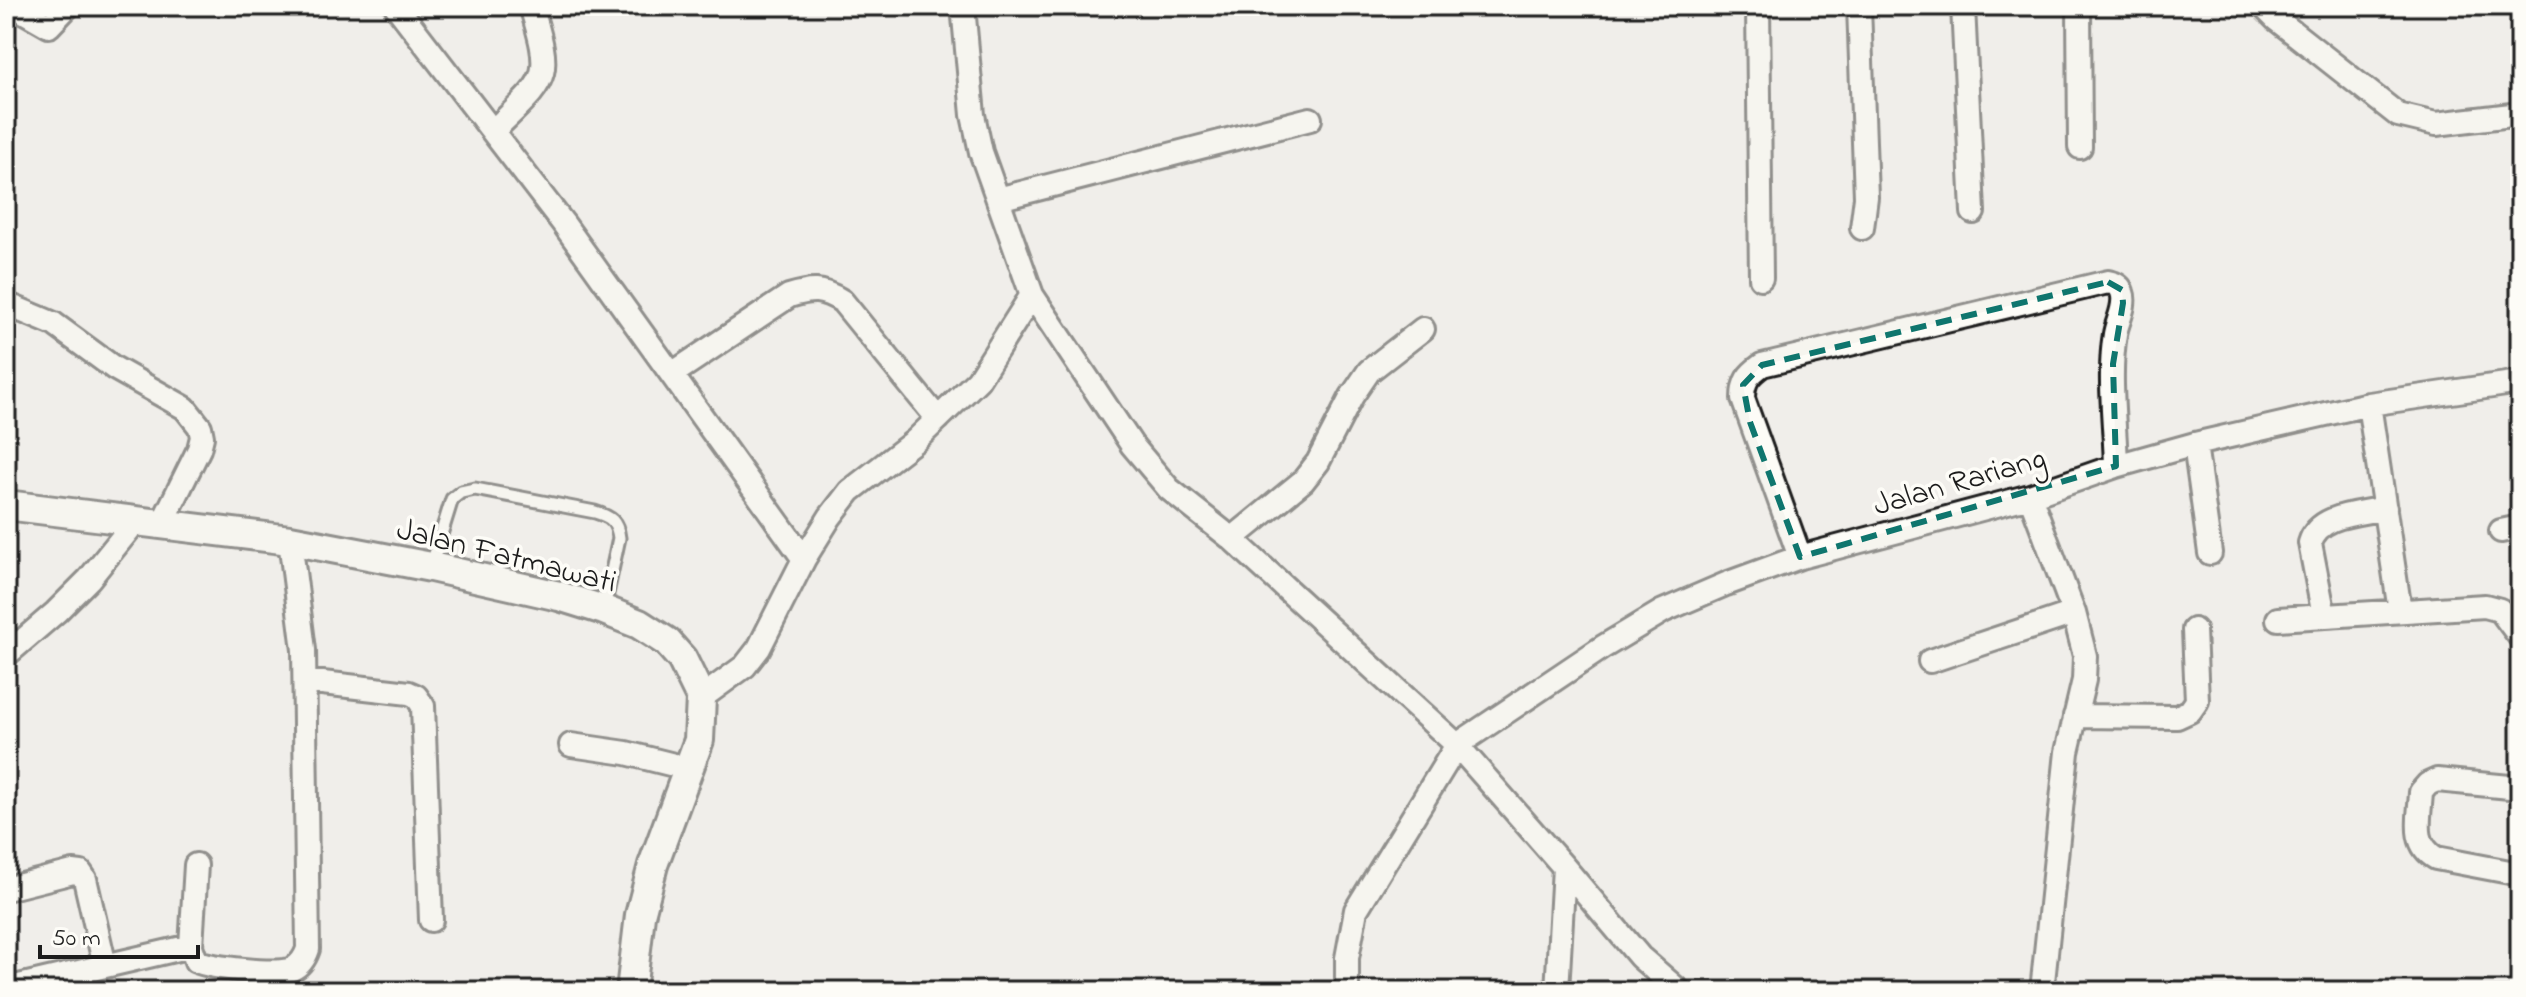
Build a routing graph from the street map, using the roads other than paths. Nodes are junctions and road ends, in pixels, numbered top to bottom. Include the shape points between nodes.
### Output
1 (14, 6) edge
2 (68, 6) edge
3 (396, 6) edge
4 (531, 6) edge
5 (963, 6) edge
6 (1758, 6) edge
7 (1859, 6) edge
8 (1963, 6) edge
9 (2079, 6) edge
10 (2263, 6) edge
11 (2520, 114) edge
12 (1310, 119) dead end
13 (493, 131) junction
14 (2080, 147) dead end
15 (998, 199) junction
16 (1973, 212) dead end
17 (1862, 228) dead end
18 (1761, 278) dead end
19 (1032, 295) junction
20 (6, 304) edge
21 (1423, 329) dead end
22 (672, 374) junction
23 (2520, 382) edge
24 (2369, 404) junction
25 (938, 419) junction
26 (2195, 444) junction
27 (2116, 466) junction
28 (2030, 496) junction
29 (6, 505) edge
30 (2385, 508) junction
31 (148, 524) junction
32 (1232, 539) junction
33 (290, 540) junction
34 (2210, 553) dead end
35 (1800, 557) junction
36 (804, 559) junction
37 (431, 567) junction
38 (604, 610) junction
39 (2400, 611) junction
40 (2074, 613) junction
41 (2324, 616) junction
42 (2278, 619) dead end
43 (2194, 630) dead end
44 (2520, 637) edge
45 (6, 655) edge
46 (1930, 661) dead end
47 (305, 681) junction
48 (701, 698) junction
49 (2075, 716) junction
50 (571, 745) dead end
51 (1457, 745) junction
52 (690, 769) junction
53 (2520, 788) edge
54 (196, 865) dead end
55 (1564, 867) junction
56 (2520, 874) edge
57 (6, 889) edge
58 (431, 920) dead end
59 (191, 946) junction
60 (105, 966) junction
61 (6, 989) edge
62 (631, 991) edge
63 (1347, 991) edge
64 (1557, 991) edge
65 (1679, 991) edge
66 (2042, 991) edge

1 - 2 street via 49,26
3 - 13 street
4 - 13 street via 545,60 542,76 535,90
5 - 15 street via 973,115
6 - 18 street
7 - 17 street via 1866,197
8 - 16 street
9 - 14 street
10 - 11 street via 2398,115 2436,124
12 - 15 street
13 - 22 street
15 - 19 street
19 - 25 street via 978,380
19 - 32 street via 1132,445 1169,489
20 - 31 street via 54,324 196,420 202,437 199,449
21 - 32 street via 1369,371 1303,481
22 - 25 street via 789,296 827,292 842,301
22 - 36 street
23 - 24 street, Jalan Rariang
24 - 26 street, Jalan Rariang
24 - 30 street
25 - 36 street via 850,491
26 - 27 street, Jalan Rariang
26 - 34 street
27 - 28 street, Jalan Rariang
27 - 35 street via 2114,336 2123,303 2117,284 1762,365 1748,375 1743,399
28 - 35 street, Jalan Rariang
28 - 40 street
29 - 31 street, Jalan Fatmawati
30 - 39 street
30 - 41 street via 2334,520 2313,532 2310,543
31 - 33 street, Jalan Fatmawati
31 - 45 street
32 - 51 street
33 - 37 street, Jalan Fatmawati
33 - 47 street
35 - 51 street, Jalan Rariang via 1663,611
36 - 48 street via 759,648 745,666
37 - 38 street, Jalan Fatmawati
37 - 38 lane via 452,499 461,492 475,489 595,512 611,517 618,527
38 - 48 street, Jalan Fatmawati via 667,642
39 - 41 street
39 - 44 street via 2485,606 2500,610
40 - 46 street
40 - 49 street via 2085,656
41 - 42 street
43 - 49 street via 2197,701 2190,711 2177,717
47 - 58 street via 409,693 423,706
47 - 59 street via 305,957 295,968 263,970 201,963 192,956
48 - 52 street, Jalan Fatmawati via 699,740
49 - 66 street
50 - 52 street
51 - 55 street
51 - 63 street via 1356,910
52 - 62 street, Jalan Fatmawati via 653,865 640,915
53 - 56 street via 2437,780 2428,784 2421,792 2419,843 2436,858
54 - 59 street
55 - 64 street
55 - 65 street via 1640,957
57 - 60 street via 81,873
59 - 60 street
60 - 61 street

